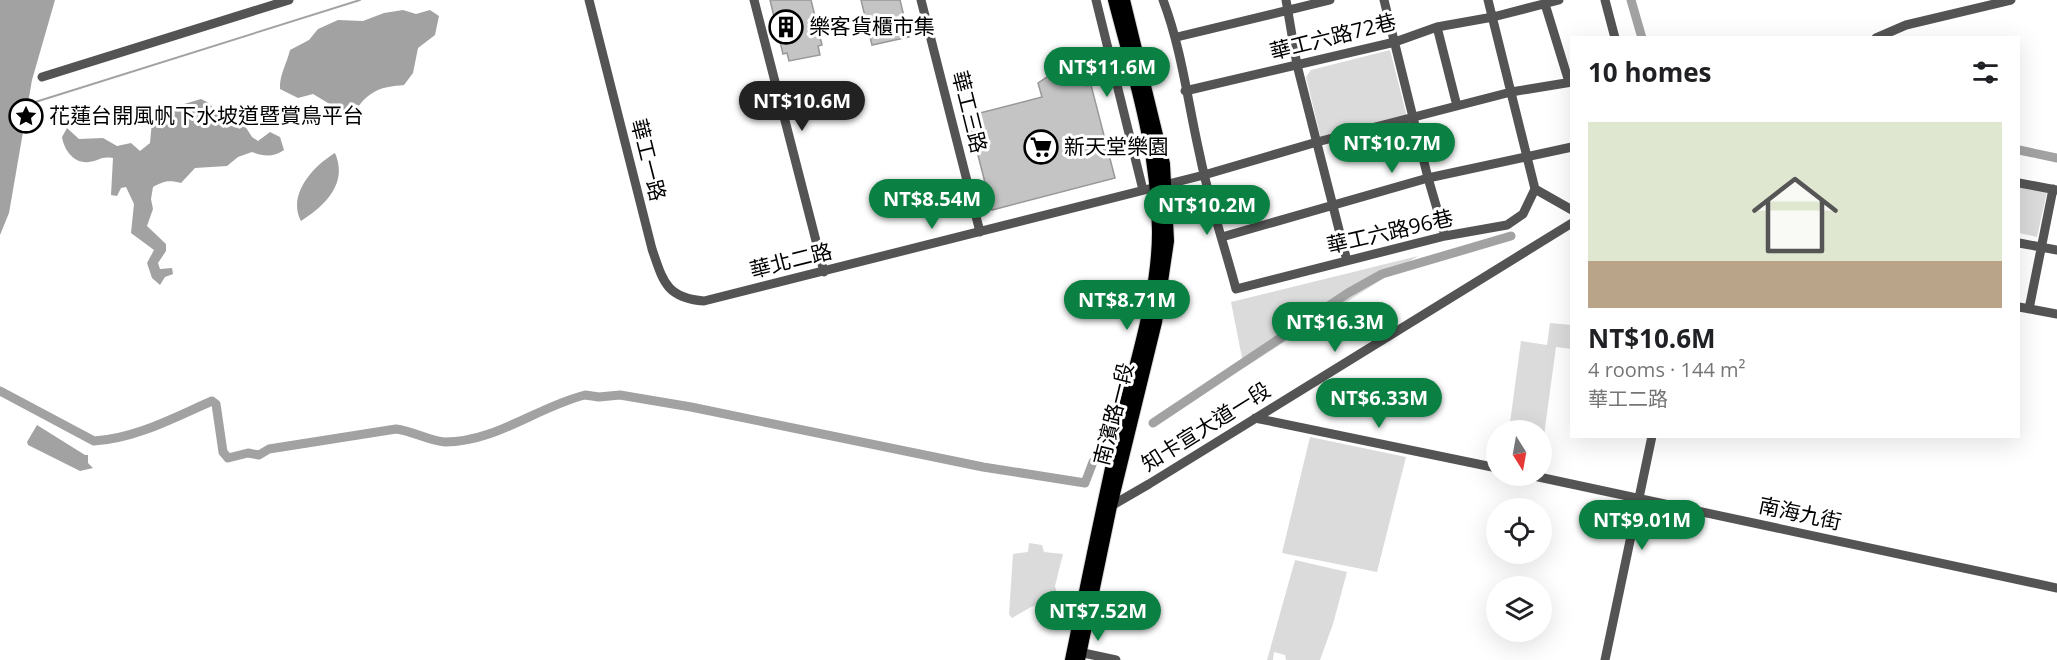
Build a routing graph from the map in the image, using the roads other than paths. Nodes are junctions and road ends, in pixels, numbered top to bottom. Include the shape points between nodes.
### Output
1 (289, 0) edge
2 (589, 0) edge
3 (754, 0) edge
4 (921, 0) edge
5 (1096, 0) edge
6 (1114, 0) edge
7 (1124, 0) edge
8 (1163, 0) edge
9 (1330, 0) edge
10 (1384, 0) edge
11 (1488, 0) edge
12 (1559, 0) edge
13 (1605, 0) edge
14 (2011, 0) edge
15 (1545, 4) junction
16 (1287, 5) edge
17 (1493, 17) junction
18 (1437, 27) junction
19 (1614, 36) edge
20 (1881, 36) edge
21 (1177, 37) junction
22 (1395, 42) junction
23 (1297, 65) junction
24 (42, 76) dead end
25 (1570, 79) edge
26 (1570, 82) edge
27 (1185, 91) junction
28 (1511, 92) junction
29 (1457, 106) junction
30 (1413, 118) junction
31 (1317, 142) junction
32 (1570, 147) edge
33 (1528, 157) junction
34 (1204, 176) junction
35 (1428, 178) junction
36 (2020, 183) edge
37 (1161, 186) junction
38 (1535, 189) junction
39 (1143, 190) junction
40 (2055, 190) edge
41 (1332, 204) junction
42 (1570, 209) edge
43 (1570, 224) edge
44 (980, 232) junction
45 (1445, 236) junction
46 (1222, 237) junction
47 (2020, 243) edge
48 (2041, 247) junction
49 (2057, 250) edge
50 (1347, 261) junction
51 (824, 272) junction
52 (704, 301) joint
53 (2024, 308) edge
54 (2057, 314) edge
55 (1256, 418) junction
56 (1652, 438) edge
57 (1486, 466) edge
58 (1552, 480) edge
59 (1639, 497) junction
60 (1107, 505) junction
61 (2057, 588) edge
62 (1076, 656) edge
63 (1116, 660) edge
64 (1605, 660) edge

1 - 24 street
2 - 52 street, 華工一路 via 660,273 673,293 688,300
3 - 51 street
4 - 44 street, 華工三路
5 - 39 street
6 - 37 main road, 南濱路一段
7 - 37 main road, 南濱路一段 via 1158,131
8 - 21 street
9 - 16 street
10 - 22 street
11 - 17 street
12 - 15 street, 華工六路72巷
13 - 19 street
14 - 20 street via 1906,25
15 - 17 street, 華工六路72巷
15 - 25 street
16 - 21 street
16 - 23 street
17 - 18 street, 華工六路72巷
17 - 28 street
18 - 22 street, 華工六路72巷
18 - 29 street
21 - 27 street
22 - 23 street, 華工六路72巷
22 - 30 street
23 - 27 street, 華工六路72巷
23 - 31 street
26 - 28 street, 華北二路
27 - 34 street
28 - 29 street, 華北二路
28 - 33 street
29 - 30 street, 華北二路
30 - 31 street, 華北二路
30 - 35 street
31 - 34 street, 華北二路
31 - 41 street
32 - 33 street
33 - 35 street
33 - 38 street
34 - 37 street, 華北二路
34 - 46 street
35 - 41 street
35 - 45 street
36 - 40 street
37 - 39 street, 華北二路
37 - 60 main road, 南濱路一段 via 1168,241 1164,277 1156,322
38 - 42 street
38 - 45 street, 華工六路96巷 via 1523,214 1507,225
39 - 44 street, 華北二路
40 - 48 street
41 - 46 street
41 - 50 street
43 - 55 street, 知卡宣大道一段
44 - 51 street, 華北二路
45 - 50 street, 華工六路96巷
46 - 50 street, 華工六路96巷 via 1236,288
47 - 48 street
48 - 49 street
48 - 53 street
51 - 52 street, 華北二路
53 - 54 street
55 - 57 street
55 - 60 street, 知卡宣大道一段
56 - 59 street
58 - 59 street, 南海九街
59 - 61 street, 南海九街
59 - 64 street
60 - 62 main road, 南濱路一段
62 - 63 street

